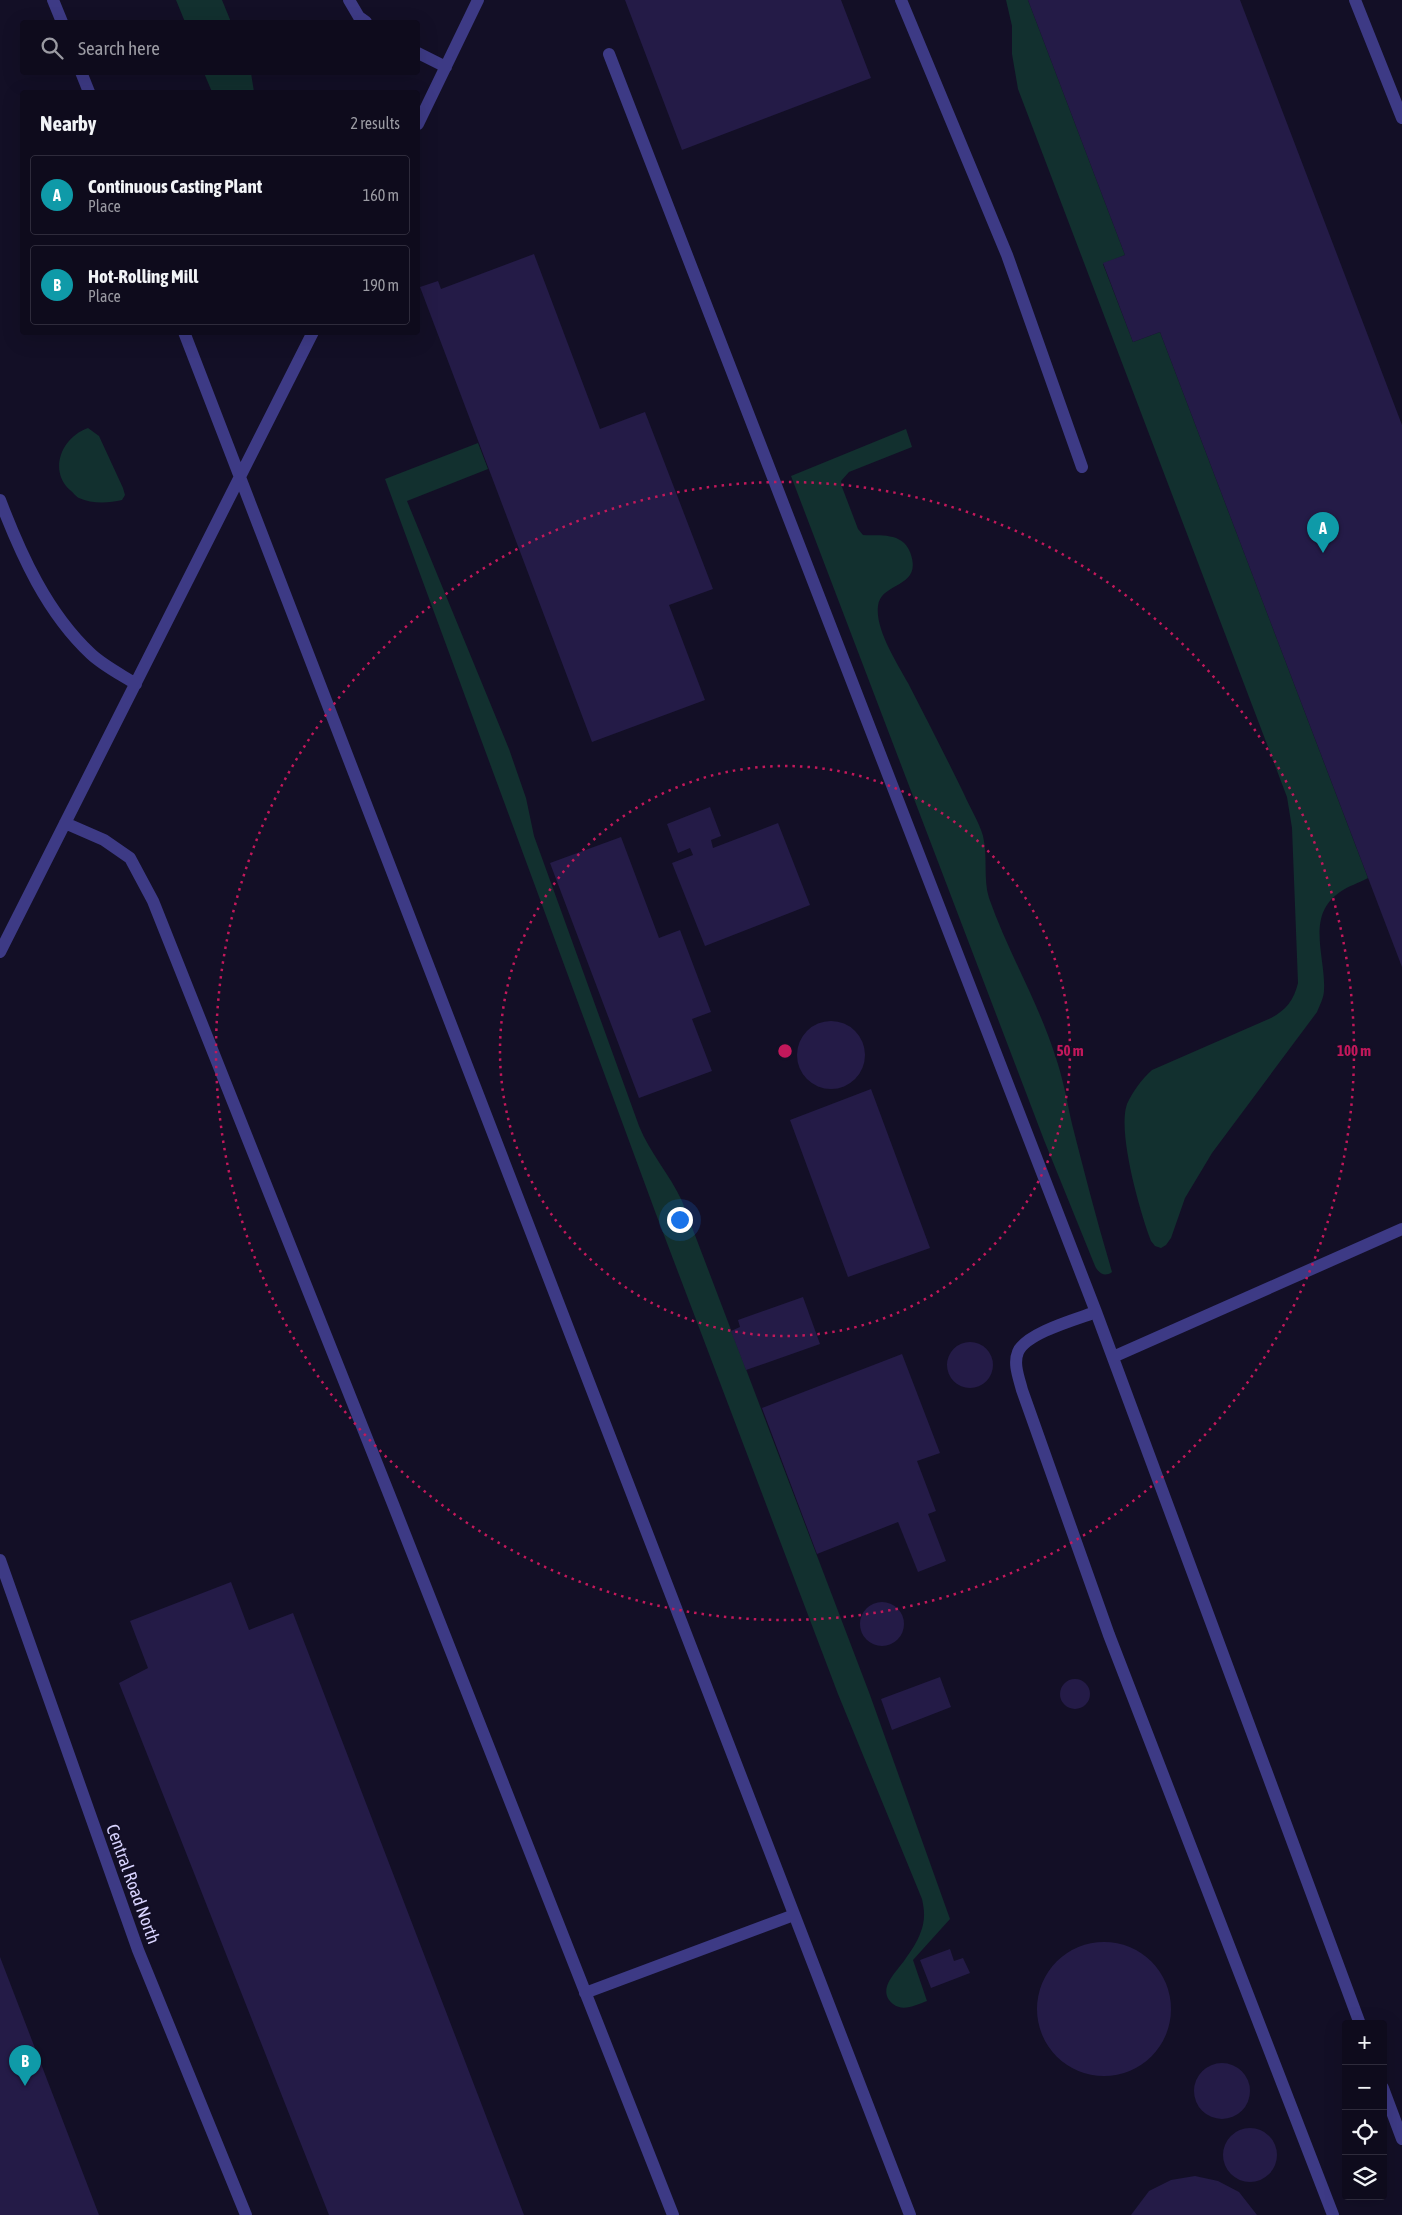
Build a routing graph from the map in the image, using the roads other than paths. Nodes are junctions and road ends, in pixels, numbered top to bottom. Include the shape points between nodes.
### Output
1 (53, 0) edge
2 (349, 0) edge
3 (478, 0) edge
4 (901, 0) edge
5 (1355, 0) edge
6 (61, 20) edge
7 (363, 20) edge
8 (420, 53) edge
9 (609, 54) dead end
10 (446, 67) junction
11 (82, 75) edge
12 (88, 90) edge
13 (1402, 118) edge
14 (420, 120) edge
15 (185, 335) edge
16 (311, 335) edge
17 (1082, 467) dead end
18 (240, 477) junction
19 (0, 500) edge
20 (136, 684) junction
21 (65, 823) junction
22 (0, 952) edge
23 (1402, 1229) edge
24 (1096, 1312) junction
25 (1113, 1357) junction
26 (0, 1560) edge
27 (794, 1915) junction
28 (586, 1993) junction
29 (1359, 2020) edge
30 (1387, 2099) edge
31 (1402, 2139) edge
32 (246, 2215) edge
33 (673, 2215) edge
34 (910, 2215) edge
35 (1333, 2215) edge

1 - 6 lane
2 - 7 lane
3 - 10 lane
4 - 17 lane via 1007,255
5 - 13 lane
8 - 10 lane
9 - 24 lane
10 - 14 lane
11 - 12 lane
15 - 18 lane
16 - 18 lane
18 - 20 lane
18 - 27 lane
19 - 20 lane via 42,593 74,636 92,654
20 - 21 lane
21 - 22 lane
21 - 28 lane via 104,840 130,858 153,901
23 - 25 lane
24 - 25 lane
24 - 35 lane via 1030,1339 1018,1351 1015,1366 1108,1635
25 - 29 lane
26 - 32 lane, Central Road North via 138,1950
27 - 28 lane
27 - 34 lane
28 - 33 lane
30 - 31 lane

